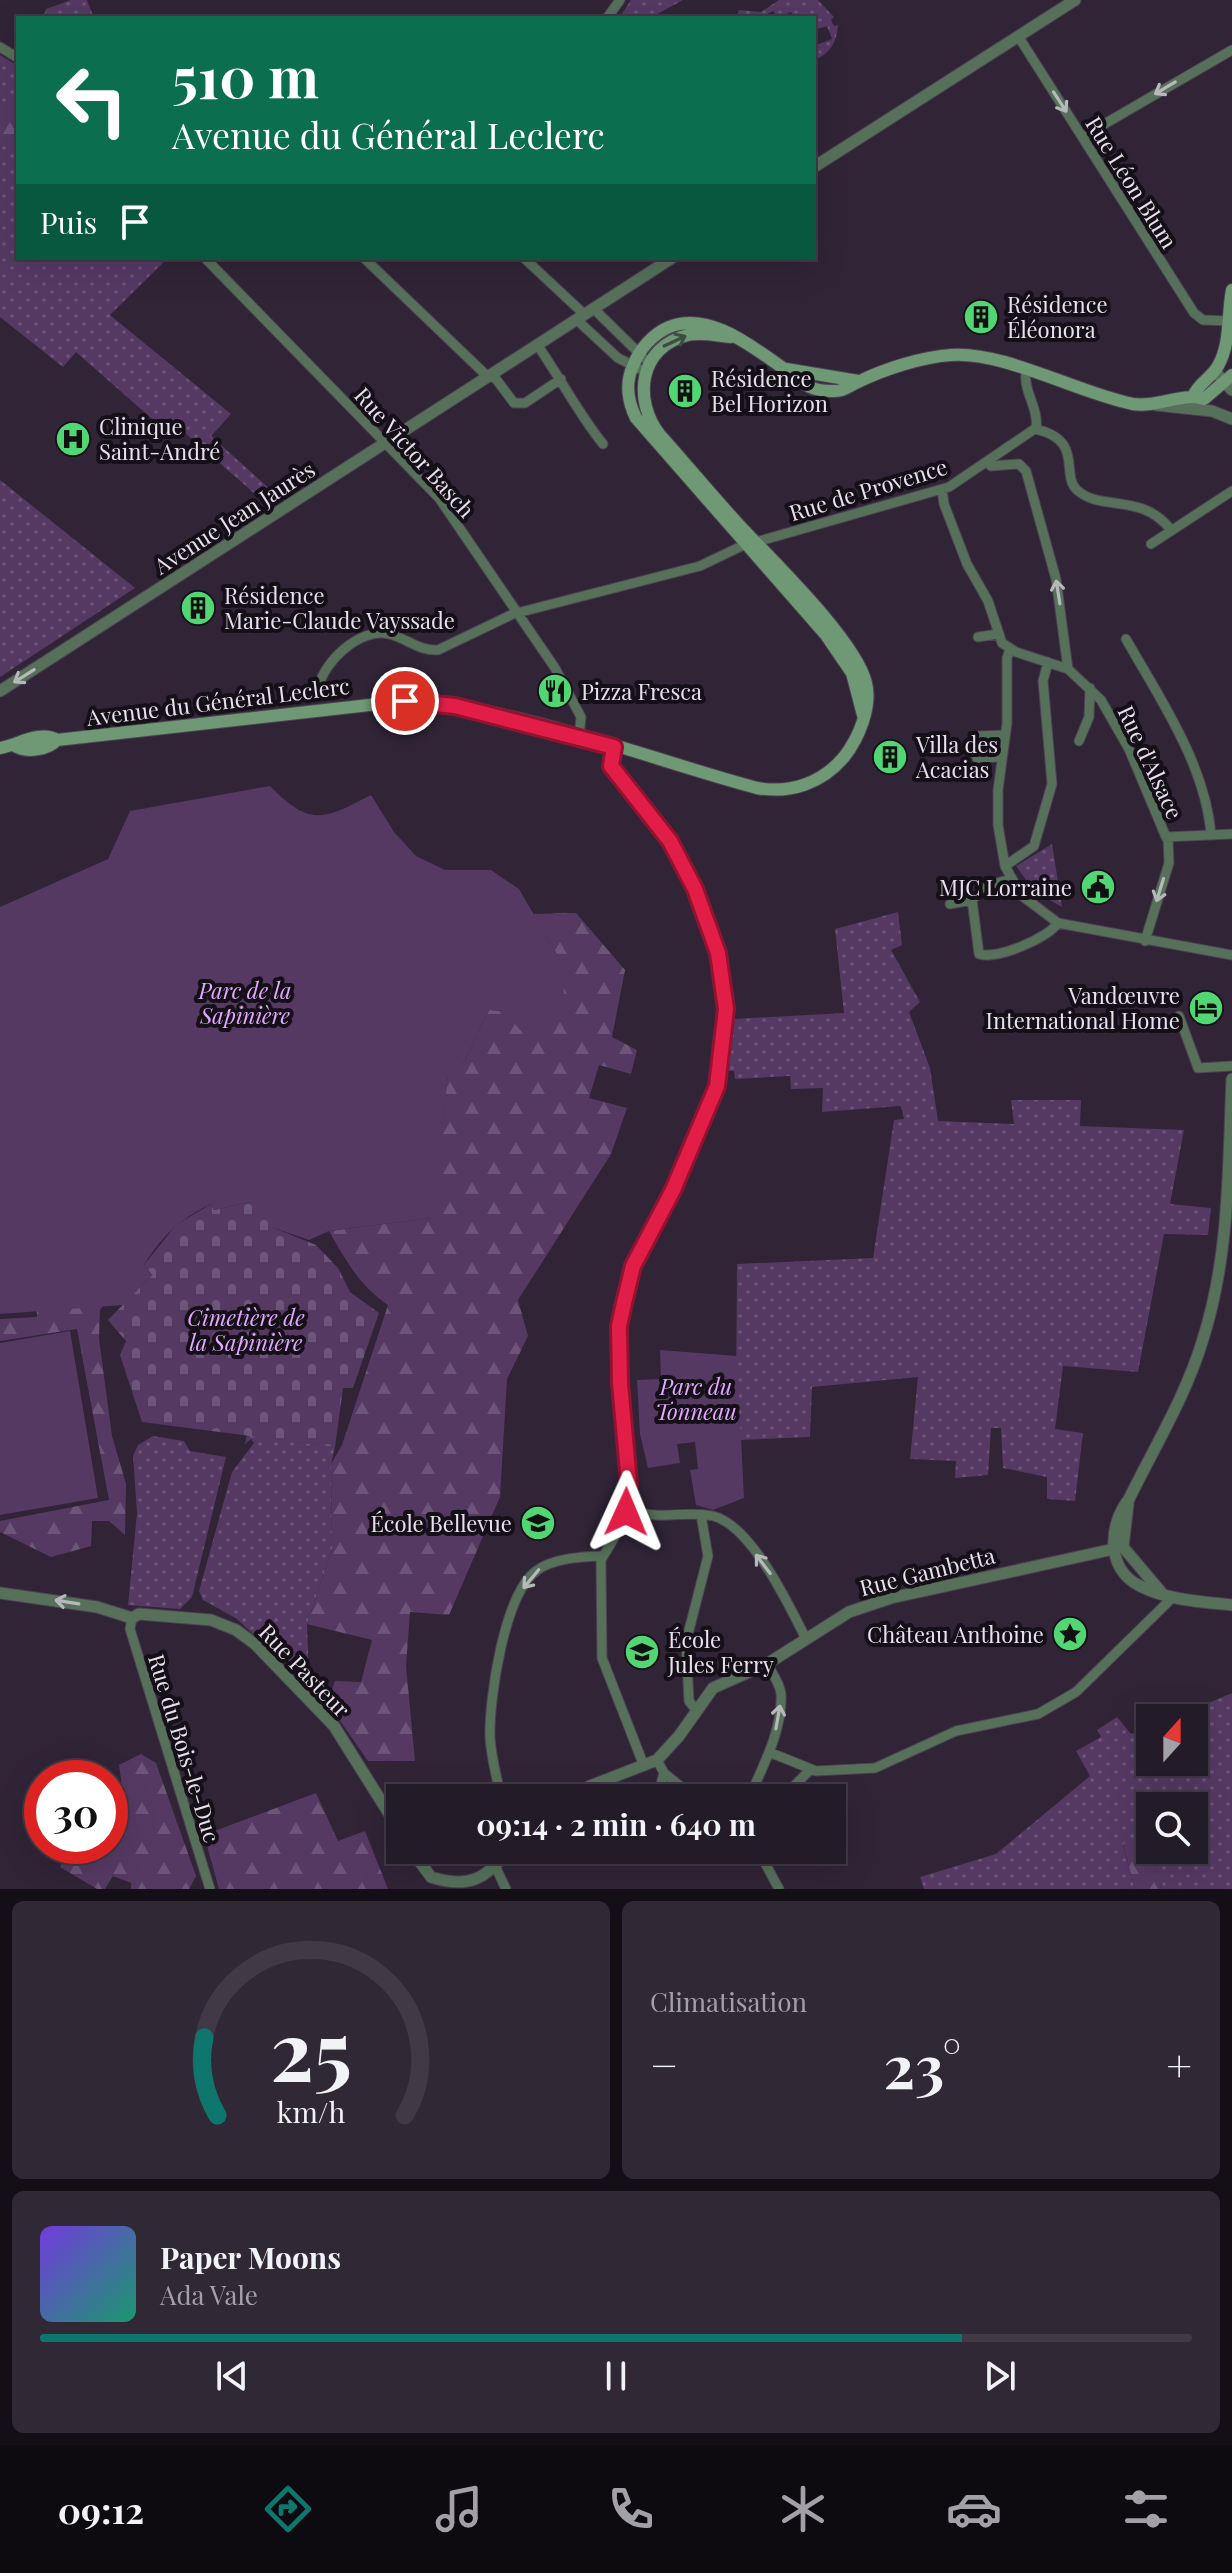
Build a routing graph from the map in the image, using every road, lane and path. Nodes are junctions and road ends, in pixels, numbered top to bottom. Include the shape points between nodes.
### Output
1 (1075, 0) edge
2 (1018, 36) junction
3 (1232, 50) edge
4 (1082, 137) junction
5 (816, 166) edge
6 (207, 260) edge
7 (366, 260) edge
8 (526, 260) edge
9 (669, 260) edge
10 (1232, 290) edge
11 (586, 314) junction
12 (1231, 321) edge
13 (731, 337) junction
14 (538, 346) junction
15 (640, 353) junction
16 (632, 366) junction
17 (648, 368) junction
18 (1026, 371) junction
19 (1215, 372) junction
20 (490, 376) junction
21 (561, 379) junction
22 (1230, 382) edge
23 (1193, 396) junction
24 (1155, 405) junction
25 (1232, 419) edge
26 (1035, 429) junction
27 (386, 442) junction
28 (603, 444) dead end
29 (987, 462) junction
30 (942, 489) junction
31 (1232, 491) edge
32 (1171, 530) junction
33 (751, 543) junction
34 (1151, 544) dead end
35 (519, 613) junction
36 (998, 634) junction
37 (978, 637) dead end
38 (1126, 639) dead end
39 (1010, 649) junction
40 (1048, 662) junction
41 (1068, 669) junction
42 (1090, 688) junction
43 (318, 689) dead end
44 (0, 691) edge
45 (1005, 735) junction
46 (579, 737) junction
47 (1079, 741) dead end
48 (614, 747) junction
49 (0, 748) edge
50 (1002, 757) junction
51 (1211, 834) junction
52 (1232, 834) edge
53 (1168, 839) junction
54 (1005, 866) junction
55 (1011, 879) junction
56 (972, 900) junction
57 (950, 904) dead end
58 (1058, 923) junction
59 (1145, 941) junction
60 (1232, 955) edge
61 (1179, 1016) dead end
62 (1232, 1066) edge
63 (1232, 1079) edge
64 (1230, 1140) edge
65 (1230, 1189) edge
66 (629, 1483) junction
67 (701, 1515) junction
68 (1118, 1547) junction
69 (602, 1556) junction
70 (0, 1593) edge
71 (1166, 1594) junction
72 (1232, 1605) edge
73 (132, 1618) junction
74 (805, 1637) junction
75 (767, 1664) junction
76 (696, 1710) junction
77 (769, 1752) junction
78 (657, 1760) junction
79 (644, 1766) junction
80 (810, 1770) junction
81 (664, 1773) junction
82 (498, 1784) edge
83 (595, 1784) edge
84 (661, 1784) edge
85 (678, 1784) edge
86 (755, 1784) edge
87 (796, 1784) edge
88 (386, 1809) edge
89 (420, 1864) edge
90 (499, 1864) edge
91 (766, 1864) edge
92 (496, 1868) junction
93 (210, 1889) edge
94 (506, 1889) edge
95 (779, 1889) edge

1 - 2 street
2 -> 4 street, Rue Léon Blum
2 - 5 street
3 -> 4 street
4 - 12 street, Rue Léon Blum via 1194,313 1203,320
6 - 27 street, Rue Victor Basch
7 - 20 street
8 - 11 street
9 - 11 street, Avenue Jean Jaurès
10 - 12 main road
11 - 14 street, Avenue Jean Jaurès
11 - 15 street
11 - 16 street
12 - 19 main road
13 - 15 main road via 721,327 683,323 657,333
17 -> 13 main road via 663,347 689,335
13 - 18 main road via 786,369 797,382 821,390 843,391 858,381 951,355
14 - 20 street, Avenue Jean Jaurès
14 - 21 street
15 - 16 main road
15 - 17 street
16 - 17 street
16 - 33 main road, Avenue du Général Leclerc via 628,386 636,418
17 - 33 main road, Avenue du Général Leclerc via 642,395 649,420
18 - 24 main road via 1105,397
18 - 26 street via 1025,387 1038,422
19 - 22 street
19 - 23 main road
20 - 21 street via 518,405
20 - 27 street, Avenue Jean Jaurès
21 - 28 street via 575,409
22 - 23 main road via 1204,399
23 - 24 main road
24 - 25 street via 1212,411
26 - 29 street, Rue de Provence
26 - 32 street via 1051,435 1069,454 1071,482 1078,491 1100,500 1128,502
27 - 35 street, Rue Victor Basch via 439,498
27 -> 44 street, Avenue Jean Jaurès
29 - 30 street, Rue de Provence
41 -> 29 street via 1056,579 1026,471 1019,464
30 - 33 street, Rue de Provence
30 - 36 street via 955,534
31 - 32 street
32 - 34 street
33 - 35 street, Rue de Provence via 700,566
33 - 48 main road, Avenue du Général Leclerc via 852,673 863,715 852,745 831,770 786,790 757,788
35 - 43 street, Rue de Provence via 438,650 374,633 345,649
35 - 46 street, Rue Victor Basch via 579,712
36 - 37 street
36 - 39 street
38 - 51 street via 1190,759
39 - 40 street, Rue d'Alsace
39 - 45 street
40 - 41 street, Rue d'Alsace
40 - 54 street via 1043,681 1052,784 1034,846
41 - 42 street, Rue d'Alsace
42 - 47 street, Rue d'Alsace via 1089,717
42 - 53 street, Rue d'Alsace via 1129,749
45 - 50 street
45 - 50 street via 978,736 975,742 977,758
46 - 48 main road, Avenue du Général Leclerc
46 - 49 main road, Avenue du Général Leclerc via 455,706 390,701 57,740 51,747
48 - 66 street via 611,766 670,841 703,908 718,953 726,1009 717,1086 673,1190 633,1266 619,1326
50 - 54 street via 997,813
51 - 52 street, Rue d'Alsace
51 - 53 street, Rue d'Alsace
53 -> 59 street via 1169,863
54 - 55 street
55 - 56 street via 986,886
55 - 58 street via 1028,902
56 - 57 street
56 - 58 street via 976,948 982,956 1009,952
58 - 59 street
59 - 60 street
61 - 62 street via 1198,1068
63 - 64 street
64 - 65 street
65 - 68 street via 1220,1271 1203,1341 1178,1403 1118,1513
66 - 67 street via 639,1512
66 - 69 street via 623,1523
74 -> 67 street via 771,1574 746,1542 722,1519
67 - 76 street via 708,1556 686,1642 689,1701
68 - 71 street
68 - 74 street, Rue Gambetta via 867,1605
69 - 79 street via 602,1664
69 -> 82 street via 541,1568 518,1598 491,1712
73 -> 70 street, Rue Pasteur
71 - 72 street
71 - 80 street via 1169,1601 1076,1692 1038,1714 956,1731 877,1768
73 - 88 street, Rue Pasteur via 139,1614 203,1619 242,1634 328,1717
73 - 93 street, Rue du Bois-le-Duc via 130,1629
74 - 75 street, Rue Gambetta
75 - 76 street, Rue Gambetta via 719,1684
77 -> 75 street via 781,1693
76 - 78 street
77 - 80 street
77 - 86 street
78 - 79 street
78 - 81 street
79 - 83 street
80 - 87 street
81 - 84 street
81 - 85 street
89 - 92 street via 444,1883 473,1883
90 - 92 street
91 - 95 street
92 - 94 street

